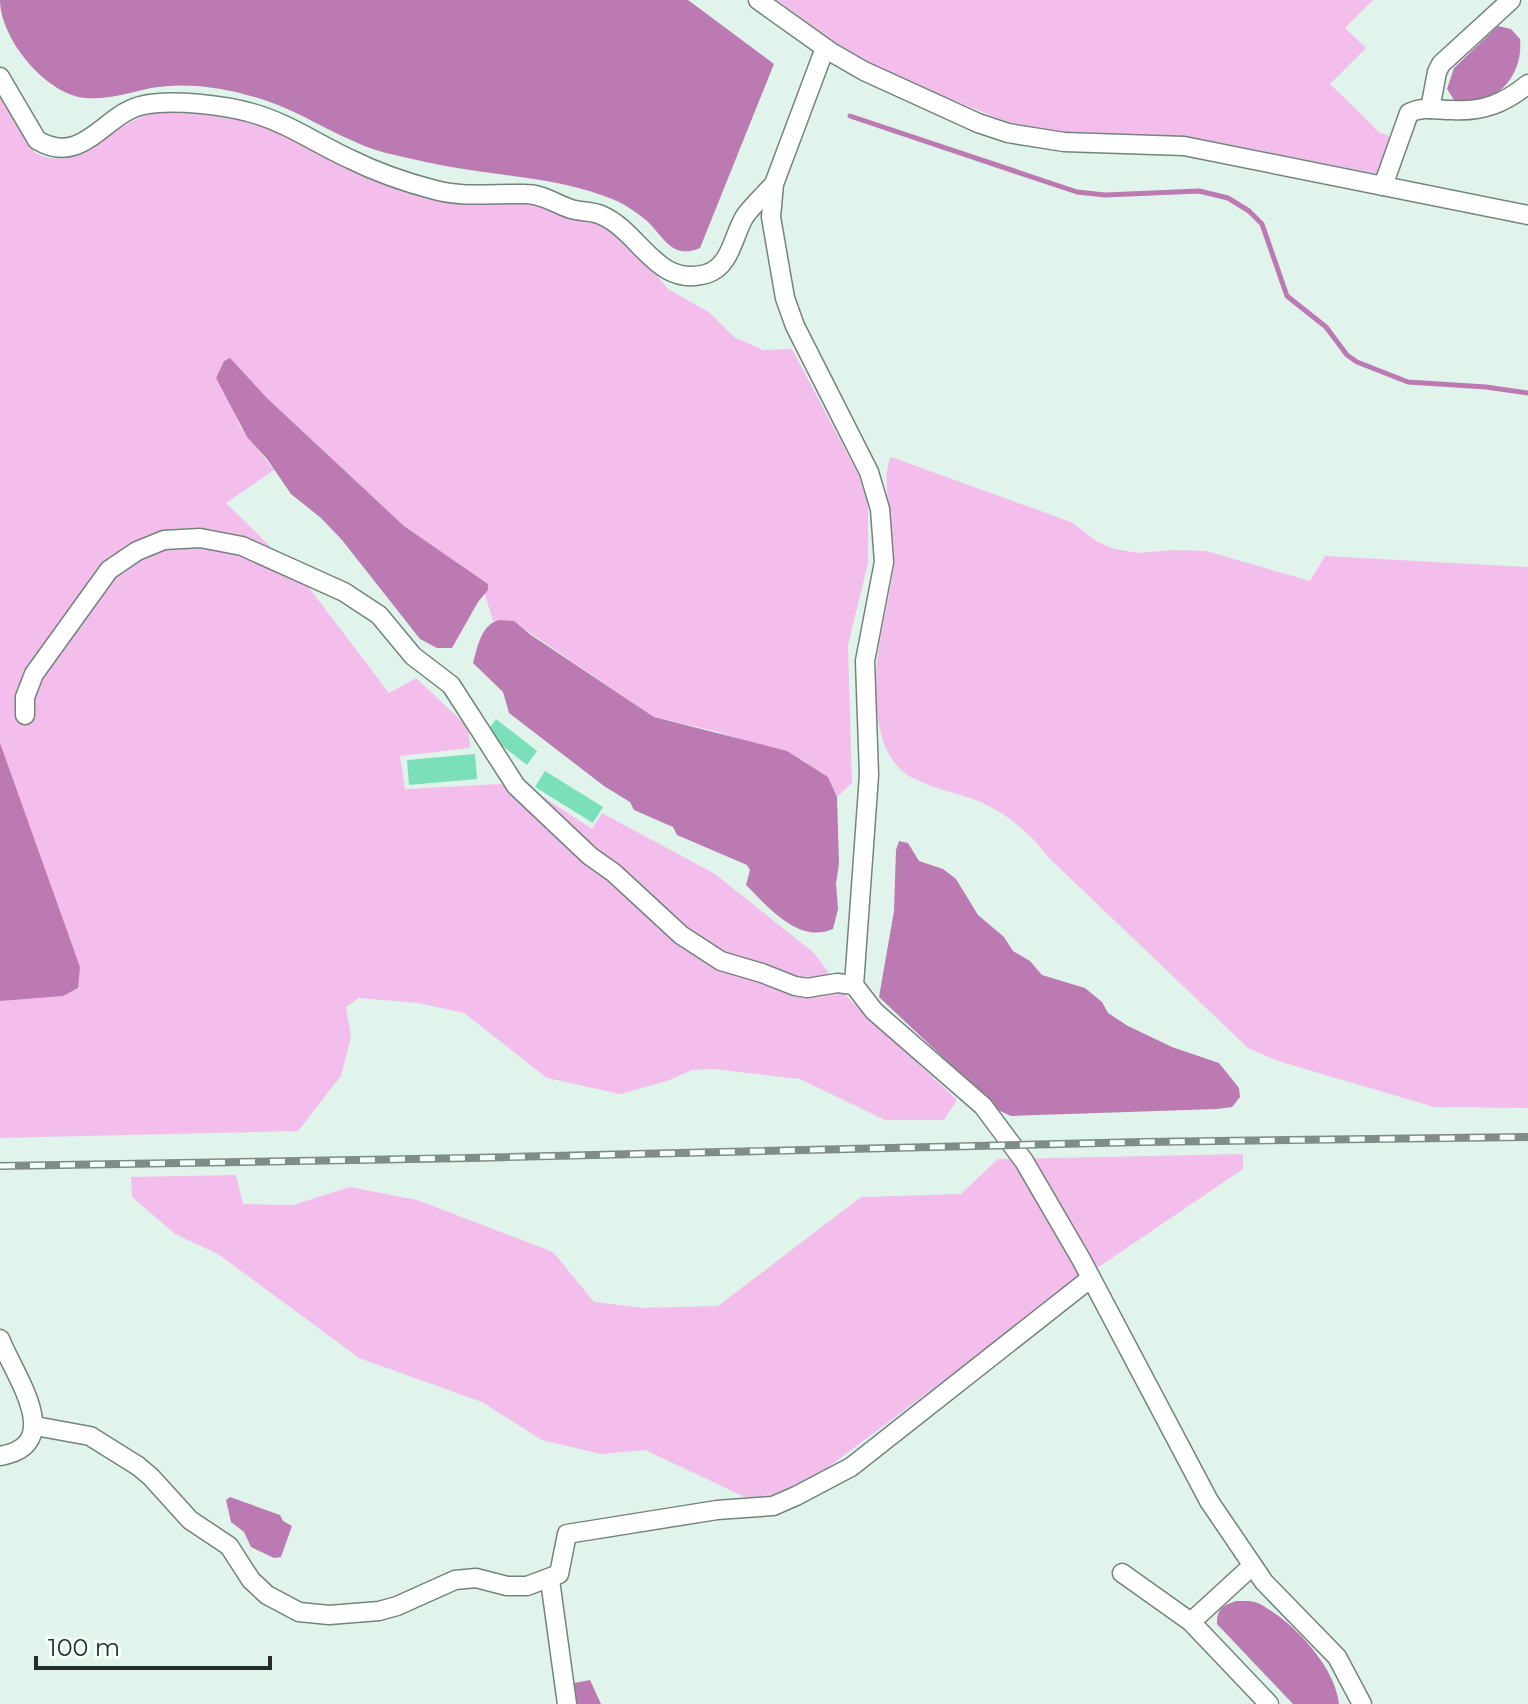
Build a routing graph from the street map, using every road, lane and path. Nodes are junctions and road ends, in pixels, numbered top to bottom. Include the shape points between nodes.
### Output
1 (758, 0) edge
2 (1511, 0) edge
3 (825, 48) junction
4 (0, 77) edge
5 (1528, 84) edge
6 (1430, 109) junction
7 (774, 184) junction
8 (1383, 186) junction
9 (1528, 215) edge
10 (25, 715) dead end
11 (854, 985) junction
12 (1091, 1278) junction
13 (0, 1339) edge
14 (35, 1426) junction
15 (0, 1456) edge
16 (1252, 1566) junction
17 (1122, 1573) dead end
18 (550, 1580) junction
19 (1191, 1622) junction
20 (567, 1704) edge
21 (1269, 1704) edge
22 (1362, 1704) edge

1 - 3 street
2 - 6 street via 1441,64
3 - 7 street
3 - 8 street via 923,99 1008,133 1064,142 1184,146
4 - 7 street via 45,145 81,143 126,111 144,105 240,110 296,129 350,160 433,189 469,195 530,193 599,214 624,230 661,267 685,275 706,274 722,265 744,218
5 - 6 street via 1491,106
6 - 8 street via 1409,113
7 - 11 street via 772,224 785,298 869,472 880,509 884,562 865,661 869,775
8 - 9 street
10 - 11 street via 34,674 109,570 164,540 200,538 242,546 344,592 379,615 413,656 451,685 516,786 681,935 716,959 795,986
11 - 12 street via 874,1011 991,1116 1024,1161
12 - 16 street via 1209,1501
12 - 18 street via 851,1467 773,1506 567,1534 559,1574
13 - 14 street
14 - 15 street via 23,1447
14 - 18 street via 90,1436 138,1466 190,1520 229,1546 267,1595 299,1612 379,1611 455,1580 527,1586
16 - 19 street
16 - 22 street via 1337,1657
17 - 19 street
18 - 20 street
19 - 21 street

